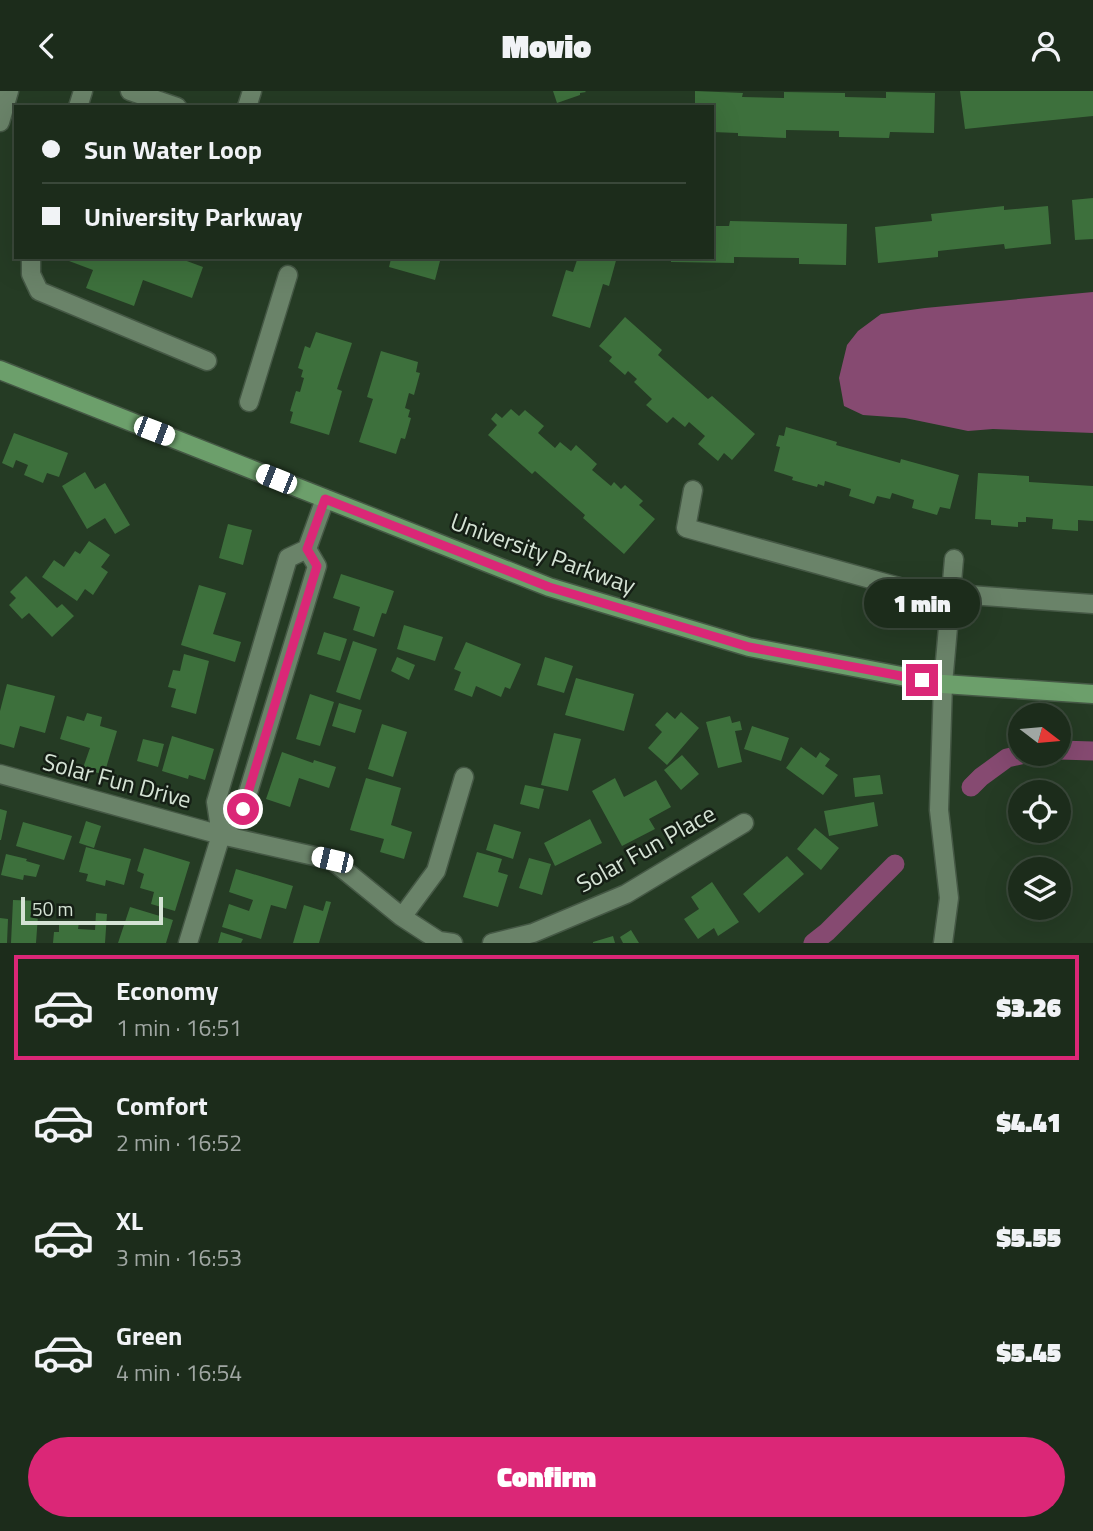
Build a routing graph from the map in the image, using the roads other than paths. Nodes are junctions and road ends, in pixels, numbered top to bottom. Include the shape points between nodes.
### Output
1 (9, 91) edge
2 (130, 91) edge
3 (171, 105) edge
4 (0, 122) edge
5 (31, 259) edge
6 (288, 275) dead end
7 (207, 361) dead end
8 (0, 370) edge
9 (249, 402) dead end
10 (693, 490) dead end
11 (325, 499) junction
12 (307, 549) junction
13 (954, 559) dead end
14 (951, 593) junction
15 (1093, 604) edge
16 (253, 676) junction
17 (280, 683) junction
18 (943, 684) junction
19 (1093, 694) edge
20 (0, 774) edge
21 (464, 777) dead end
22 (744, 823) dead end
23 (221, 835) junction
24 (402, 917) junction
25 (188, 943) edge
26 (453, 943) edge
27 (492, 943) edge
28 (943, 943) edge

1 - 4 street
2 - 3 street
5 - 7 street via 39,291
6 - 9 street
8 - 11 main road, University Parkway
10 - 14 street via 687,528 914,591
11 - 12 street
11 - 18 main road, University Parkway via 549,587 682,627 749,647
12 - 16 street via 288,558
12 - 17 street via 317,566
13 - 14 street
14 - 15 street
14 - 18 street
16 - 17 street
16 - 23 street via 216,802
17 - 23 street via 243,809
18 - 19 main road, University Parkway
18 - 28 street via 939,810 948,898
20 - 23 street, Solar Fun Drive
21 - 24 street via 436,871
22 - 27 street, Solar Fun Place via 626,894 533,933
23 - 24 street via 332,860
23 - 25 street
24 - 26 street via 439,941

